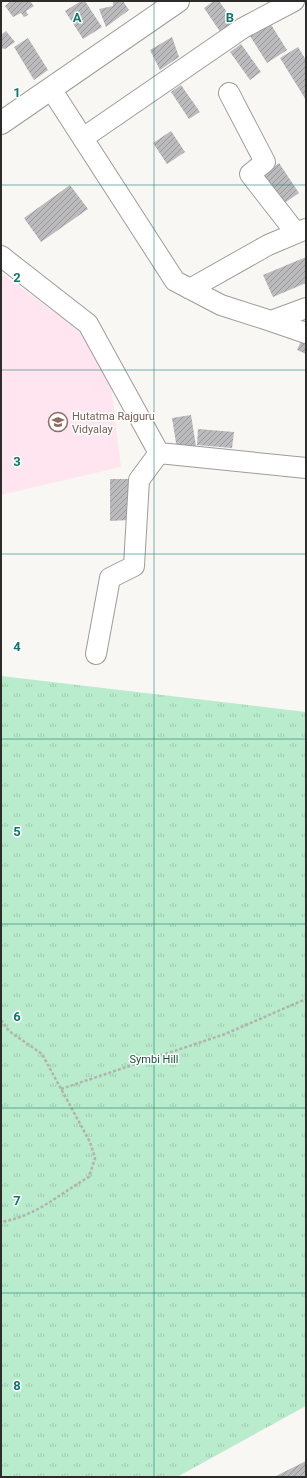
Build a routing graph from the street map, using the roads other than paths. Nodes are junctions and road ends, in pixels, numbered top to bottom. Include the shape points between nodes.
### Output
1 (178, 1) edge
2 (294, 1) edge
3 (51, 88) junction
4 (229, 93) dead end
5 (1, 123) edge
6 (83, 138) junction
7 (301, 231) edge
8 (1, 256) edge
9 (190, 289) junction
10 (306, 308) edge
11 (271, 321) junction
12 (306, 333) edge
13 (159, 452) junction
14 (306, 468) edge
15 (96, 654) dead end

1 - 3 street
2 - 6 street via 243,28
3 - 5 street
3 - 6 street
4 - 7 street via 265,162 250,174
6 - 9 street via 174,281
7 - 9 street via 268,245
8 - 13 street via 88,324
9 - 11 street via 220,305
10 - 11 street
11 - 12 street
13 - 14 street
13 - 15 street via 139,480 134,566 110,578

